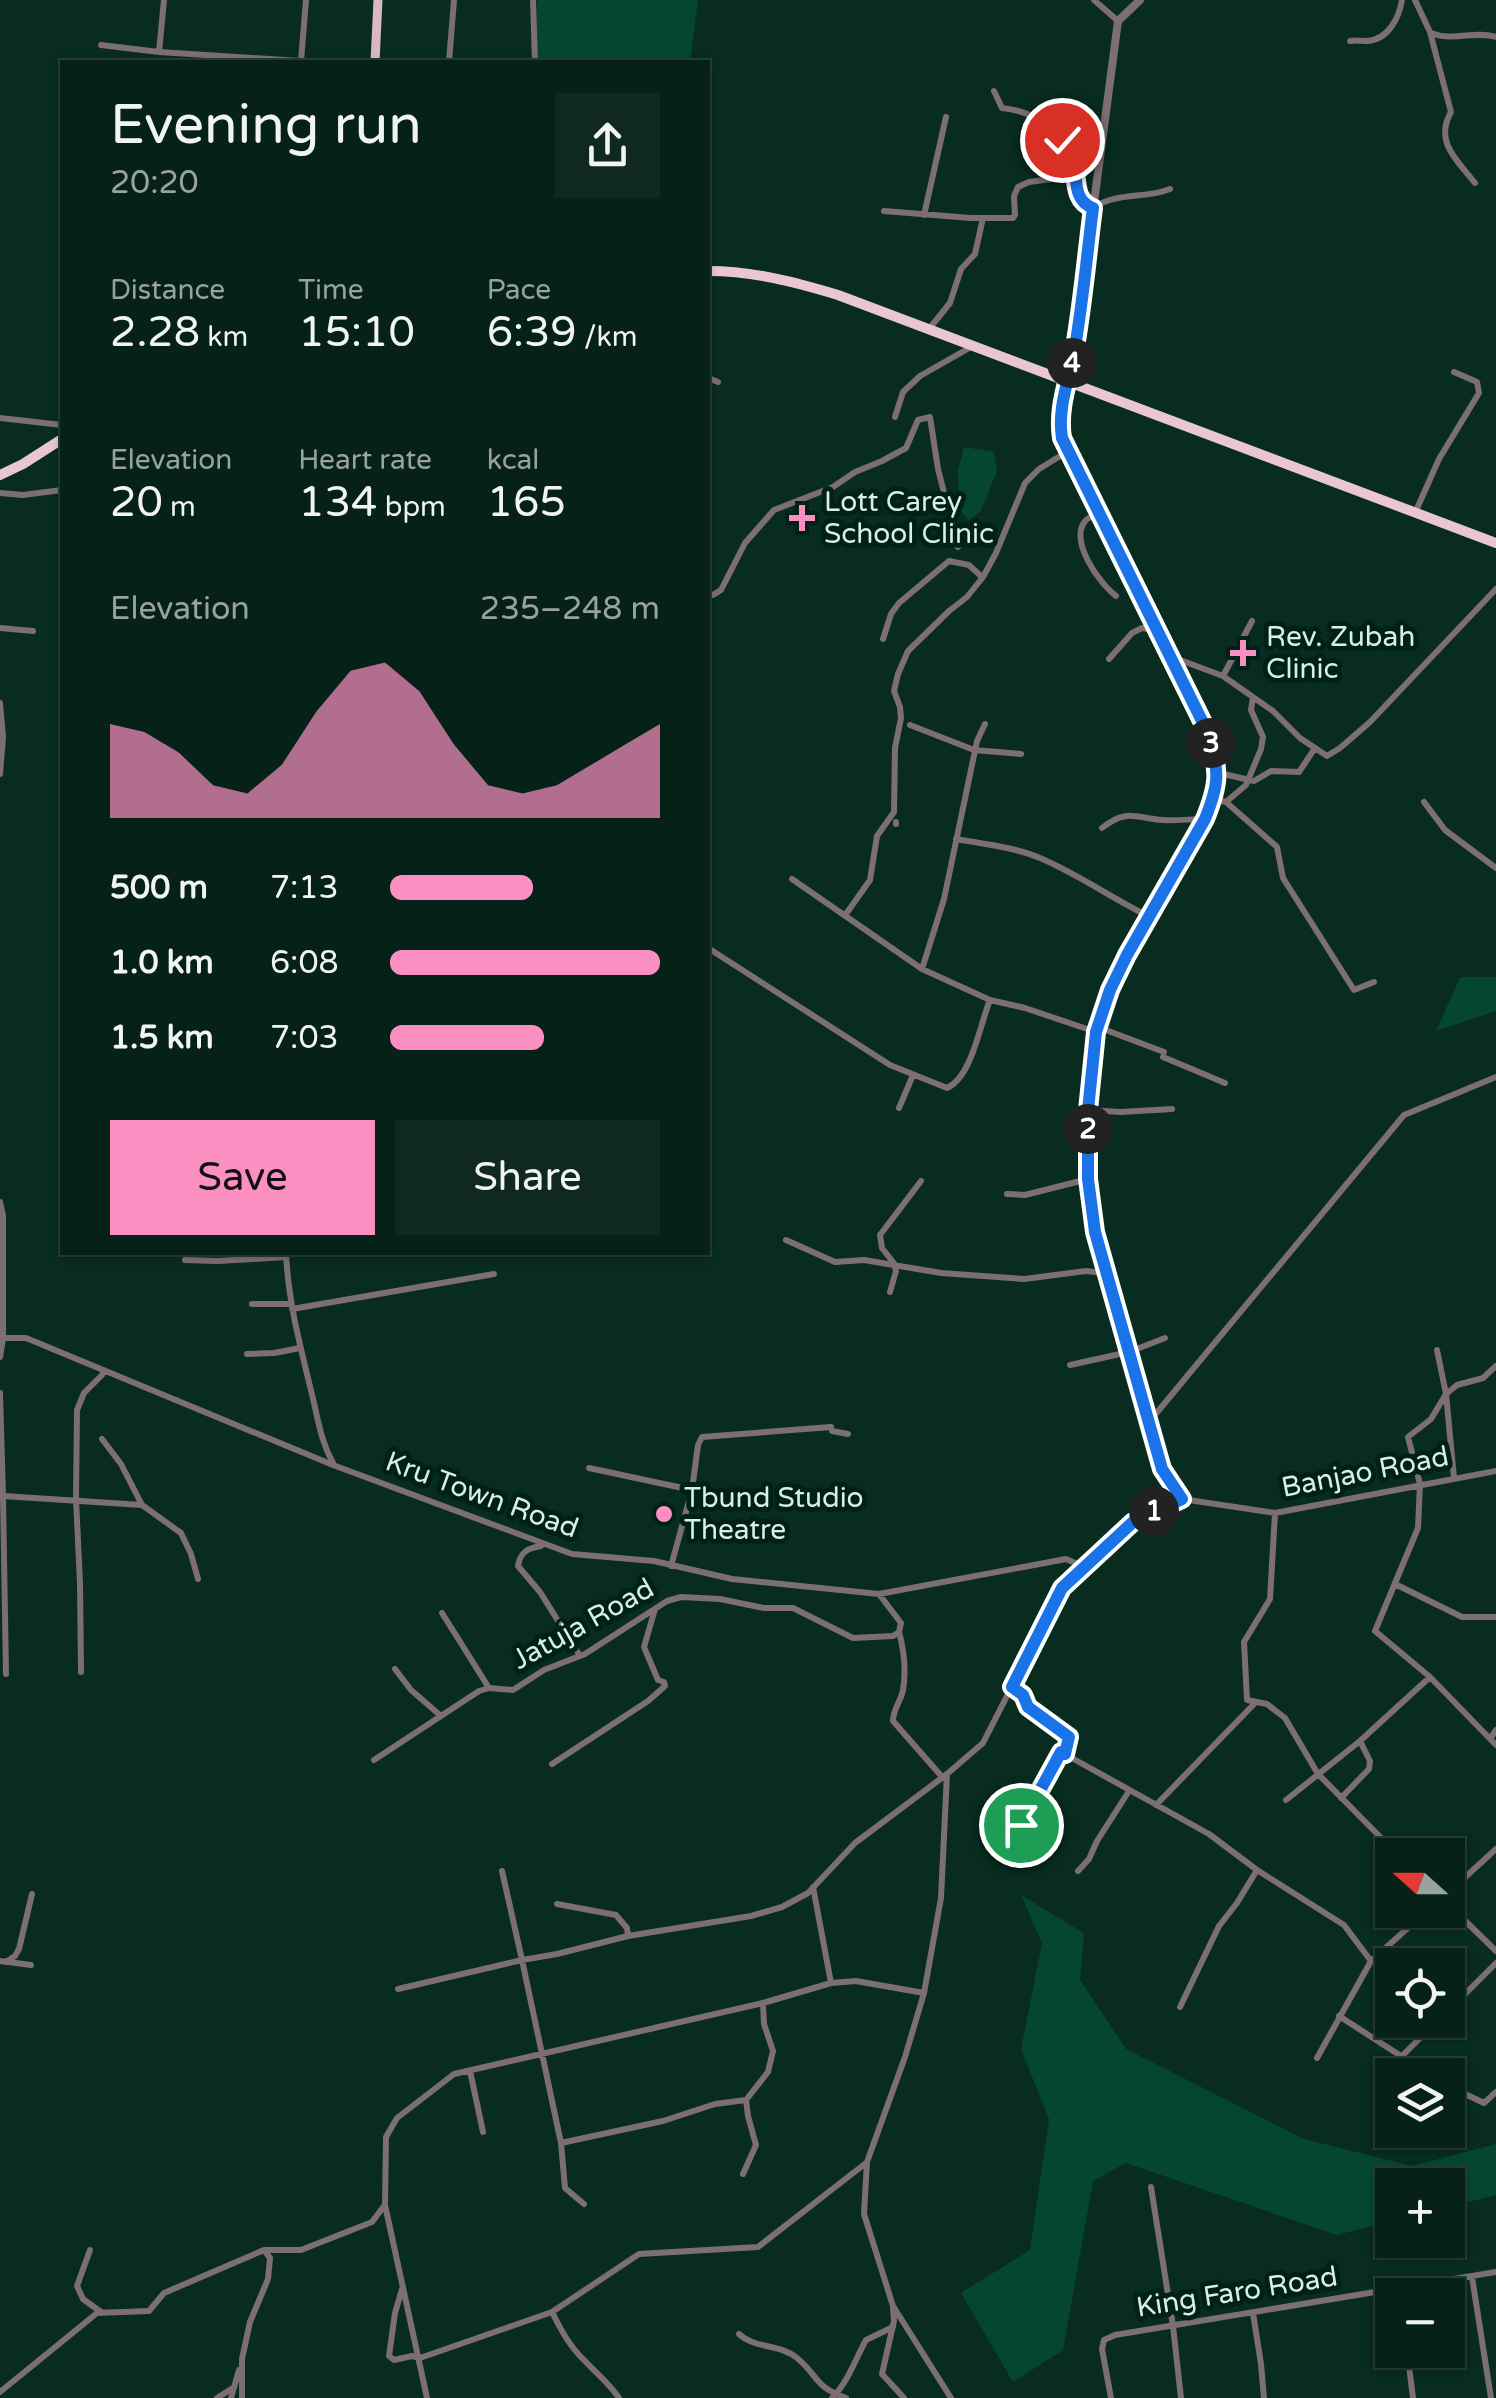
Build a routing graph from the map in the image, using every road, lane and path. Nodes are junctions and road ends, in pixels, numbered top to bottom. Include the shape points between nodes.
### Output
1 (164, 0) edge
2 (306, 0) edge
3 (378, 0) edge
4 (454, 0) edge
5 (533, 0) edge
6 (1094, 0) edge
7 (1140, 0) edge
8 (1402, 0) edge
9 (1415, 0) edge
10 (1118, 22) junction
11 (1430, 32) junction
12 (1496, 36) edge
13 (1350, 41) dead end
14 (101, 44) dead end
15 (160, 52) junction
16 (272, 60) edge
17 (300, 60) edge
18 (376, 60) edge
19 (449, 60) edge
20 (535, 60) edge
21 (994, 92) dead end
22 (946, 117) dead end
23 (1074, 178) junction
24 (1476, 183) dead end
25 (1170, 189) dead end
26 (1093, 208) junction
27 (884, 211) dead end
28 (924, 215) junction
29 (983, 218) junction
30 (710, 271) edge
31 (929, 329) junction
32 (972, 346) junction
33 (1454, 372) dead end
34 (710, 379) edge
35 (718, 382) dead end
36 (1068, 382) junction
37 (896, 416) dead end
38 (0, 418) edge
39 (60, 424) edge
40 (60, 440) edge
41 (1070, 450) junction
42 (0, 475) edge
43 (60, 490) edge
44 (0, 493) edge
45 (1100, 512) junction
46 (1414, 514) junction
47 (1496, 543) edge
48 (958, 547) dead end
49 (983, 578) junction
50 (1496, 589) edge
51 (710, 594) edge
52 (1116, 596) dead end
53 (1252, 622) dead end
54 (0, 628) edge
55 (33, 631) dead end
56 (1158, 631) junction
57 (882, 639) dead end
58 (1170, 656) junction
59 (1109, 659) dead end
60 (1223, 676) junction
61 (1253, 697) junction
62 (0, 703) edge
63 (910, 724) dead end
64 (985, 724) dead end
65 (1315, 748) junction
66 (974, 750) junction
67 (1021, 754) dead end
68 (1219, 772) junction
69 (0, 774) edge
70 (1248, 780) junction
71 (1213, 799) junction
72 (1226, 802) junction
73 (1424, 802) dead end
74 (1205, 819) junction
75 (1102, 828) dead end
76 (956, 839) junction
77 (1496, 868) edge
78 (792, 879) dead end
79 (846, 914) junction
80 (1150, 916) junction
81 (710, 949) edge
82 (922, 968) junction
83 (1374, 982) dead end
84 (990, 1000) junction
85 (1097, 1030) junction
86 (913, 1075) junction
87 (1496, 1077) edge
88 (1225, 1083) dead end
89 (899, 1108) dead end
90 (1172, 1108) dead end
91 (1088, 1110) junction
92 (1088, 1179) junction
93 (920, 1182) dead end
94 (1008, 1194) dead end
95 (0, 1202) edge
96 (786, 1240) dead end
97 (276, 1255) edge
98 (286, 1255) edge
99 (185, 1260) dead end
100 (896, 1267) junction
101 (1105, 1273) junction
102 (494, 1274) dead end
103 (890, 1292) dead end
104 (252, 1304) dead end
105 (291, 1306) junction
106 (1, 1338) edge
107 (1165, 1338) dead end
108 (300, 1348) junction
109 (1437, 1350) dead end
110 (1130, 1352) junction
111 (247, 1354) dead end
112 (0, 1357) edge
113 (1070, 1366) dead end
114 (1496, 1366) edge
115 (104, 1370) junction
116 (0, 1393) edge
117 (1446, 1394) junction
118 (1149, 1422) junction
119 (848, 1434) dead end
120 (102, 1438) dead end
121 (333, 1464) junction
122 (589, 1468) dead end
123 (1496, 1471) edge
124 (1454, 1478) junction
125 (1420, 1484) junction
126 (692, 1490) junction
127 (2, 1496) edge
128 (1182, 1499) junction
129 (76, 1501) junction
130 (142, 1505) junction
131 (1275, 1513) junction
132 (543, 1545) junction
133 (671, 1566) junction
134 (1085, 1567) junction
135 (198, 1579) dead end
136 (1395, 1584) junction
137 (879, 1594) junction
138 (655, 1608) junction
139 (442, 1613) dead end
140 (1496, 1617) edge
141 (899, 1632) junction
142 (580, 1656) junction
143 (395, 1669) dead end
144 (81, 1672) dead end
145 (6, 1674) dead end
146 (1430, 1677) junction
147 (1012, 1687) junction
148 (489, 1688) junction
149 (1255, 1703) junction
150 (441, 1716) junction
151 (1496, 1730) edge
152 (1360, 1741) junction
153 (1493, 1742) edge
154 (1065, 1754) junction
155 (374, 1760) dead end
156 (552, 1764) dead end
157 (1318, 1774) junction
158 (945, 1776) junction
159 (1129, 1791) junction
160 (1341, 1798) junction
161 (1286, 1800) dead end
162 (1156, 1805) junction
163 (1381, 1838) edge
164 (1006, 1839) dead end
165 (1496, 1849) edge
166 (1257, 1870) junction
167 (502, 1871) dead end
168 (1078, 1871) dead end
169 (1465, 1877) edge
170 (813, 1887) junction
171 (32, 1894) dead end
172 (556, 1904) dead end
173 (1465, 1921) edge
174 (1408, 1928) edge
175 (628, 1936) junction
176 (1496, 1951) edge
177 (522, 1960) junction
178 (1371, 1961) junction
179 (3, 1962) edge
180 (1496, 1963) edge
181 (31, 1965) dead end
182 (831, 1983) junction
183 (398, 1988) dead end
184 (924, 1993) junction
185 (1465, 1994) edge
186 (763, 2004) junction
187 (1180, 2007) dead end
188 (1339, 2016) junction
189 (1420, 2038) edge
190 (544, 2054) junction
191 (1402, 2056) junction
192 (1318, 2058) dead end
193 (1406, 2058) edge
194 (470, 2071) junction
195 (1496, 2092) edge
196 (1465, 2094) edge
197 (746, 2100) junction
198 (483, 2132) dead end
199 (562, 2143) junction
200 (867, 2162) junction
201 (742, 2174) dead end
202 (1151, 2187) dead end
203 (584, 2204) dead end
204 (385, 2205) junction
205 (90, 2250) dead end
206 (264, 2250) junction
207 (1496, 2272) edge
208 (1472, 2277) junction
209 (1465, 2279) edge
210 (404, 2285) junction
211 (1375, 2296) edge
212 (892, 2306) junction
213 (552, 2312) junction
214 (102, 2313) junction
215 (1252, 2313) junction
216 (1173, 2326) junction
217 (893, 2327) junction
218 (739, 2334) dead end
219 (420, 2358) junction
220 (242, 2359) junction
221 (1410, 2368) edge
222 (234, 2388) junction
223 (0, 2392) edge
224 (834, 2396) edge
225 (217, 2398) edge
226 (231, 2398) edge
227 (242, 2398) edge
228 (428, 2398) edge
229 (618, 2398) edge
230 (846, 2398) edge
231 (904, 2398) edge
232 (950, 2398) edge
233 (1111, 2398) edge
234 (1181, 2398) edge
235 (1264, 2398) edge
236 (1414, 2398) edge
237 (1492, 2398) edge

1 - 15 street
2 - 17 street
3 - 18 main road
4 - 19 street
5 - 20 street
6 - 10 street
7 - 10 street
8 - 13 street via 1400,16 1384,34
9 - 11 street
10 - 26 street
11 - 12 street
11 - 24 street via 1451,112 1444,138
14 - 15 street
15 - 16 street
21 - 23 street via 1002,108 1053,127 1072,154
22 - 28 street
23 - 26 street via 1081,201
23 - 29 street via 1056,173 1018,186 1013,218
25 - 26 street
26 - 36 street
27 - 28 street
28 - 29 street
29 - 31 street via 975,254
30 - 31 highway via 838,294
31 - 32 highway
32 - 36 highway
32 - 37 street via 920,376 903,392
33 - 46 street via 1477,382 1479,393
34 - 35 street
36 - 41 street via 1060,422
36 - 46 highway
38 - 39 street
40 - 42 highway
41 - 45 street
41 - 49 street via 1025,483
43 - 44 street
45 - 52 street via 1087,519 1080,544
45 - 56 street
46 - 47 highway
48 - 51 street via 930,417 918,420 906,448 774,510 745,543 721,590
49 - 57 street via 970,564 949,561 900,603
49 - 79 street via 908,652 898,674 894,812 878,836 870,880
50 - 65 street via 1370,722 1327,756
53 - 60 street
54 - 55 street
56 - 58 street
56 - 59 street via 1132,633
58 - 60 street
58 - 68 street via 1209,735
60 - 61 street
61 - 65 street
61 - 70 street via 1262,737
62 - 69 street
63 - 66 street
64 - 66 street
65 - 70 street via 1299,772 1271,771
66 - 67 street
66 - 76 street
68 - 70 street
68 - 71 street
70 - 72 street
71 - 72 street
71 - 74 street
72 - 83 street via 1277,847 1283,878 1354,990
73 - 77 street via 1445,830
74 - 75 street via 1128,814
74 - 80 street
76 - 80 street via 1038,857
76 - 82 street
78 - 79 street
79 - 82 street
80 - 85 street
81 - 86 street
82 - 84 street
84 - 85 street
84 - 86 street via 958,1082 947,1088
85 - 88 street
85 - 91 street
86 - 89 street
87 - 118 street via 1404,1115
90 - 91 street
91 - 92 street
92 - 94 street
92 - 101 street
93 - 100 street via 880,1234
95 - 106 street
96 - 100 street via 834,1262
97 - 99 street
98 - 105 street
100 - 101 street via 1024,1279
100 - 103 street
101 - 110 street
102 - 105 street
104 - 105 street
105 - 108 street
106 - 112 street
106 - 115 street, Kru Town Road via 26,1338
107 - 110 street
108 - 111 street
108 - 121 street
109 - 117 street
110 - 113 street
110 - 118 street
114 - 117 street
115 - 121 street, Kru Town Road
115 - 129 street via 77,1410
116 - 127 street
117 - 124 street
117 - 125 street via 1431,1419 1408,1437
118 - 128 street via 1162,1469
119 - 126 street via 832,1429 702,1436
120 - 130 street
121 - 132 street, Kru Town Road
122 - 126 street
123 - 124 street, Banjao Road
124 - 125 street, Banjao Road
125 - 131 street, Banjao Road
125 - 136 street via 1418,1528
126 - 133 street
127 - 129 street
127 - 145 street
128 - 131 street, Banjao Road
128 - 134 street via 1133,1522
129 - 130 street
129 - 144 street
130 - 135 street via 181,1534
131 - 149 street via 1270,1599 1244,1642 1247,1700
132 - 133 street, Kru Town Road
132 - 142 street via 526,1550 518,1566
133 - 137 street, Kru Town Road via 732,1580
134 - 137 street, Kru Town Road via 1066,1559
134 - 147 street via 1062,1588
136 - 140 street via 1462,1618
136 - 146 street via 1375,1631
137 - 141 street via 901,1623
138 - 141 street, Jatuja Road via 681,1597 720,1599 793,1608 853,1638
138 - 142 street, Jatuja Road
138 - 156 street via 644,1647 665,1686
139 - 148 street
141 - 158 street via 903,1692 893,1721
142 - 148 street, Jatuja Road via 513,1690
143 - 150 street
146 - 152 street
146 - 153 street
147 - 154 street via 1069,1737
147 - 158 street via 983,1743
148 - 150 street, Jatuja Road
149 - 157 street via 1285,1718
149 - 162 street
150 - 155 street, Jatuja Road
151 - 153 street
152 - 157 street
152 - 160 street via 1369,1768
154 - 159 street
154 - 164 street
157 - 160 street
157 - 161 street
158 - 170 street via 855,1844
158 - 184 street via 941,1898
159 - 162 street
159 - 168 street
160 - 163 street
162 - 166 street
165 - 169 street
166 - 178 street via 1344,1925
166 - 187 street via 1218,1926
167 - 177 street
170 - 175 street via 751,1916
170 - 182 street
171 - 179 street via 18,1949
172 - 175 street via 616,1915
173 - 176 street
174 - 178 street
175 - 177 street
177 - 183 street
177 - 190 street
178 - 188 street
179 - 181 street
180 - 185 street
182 - 184 street via 856,1980
182 - 186 street
184 - 200 street
186 - 190 street
186 - 197 street via 773,2051 768,2072
188 - 191 street
188 - 192 street
189 - 191 street
190 - 194 street
190 - 199 street
191 - 193 street
194 - 198 street
194 - 204 street via 454,2074 397,2118 386,2137
195 - 196 street via 1484,2103
197 - 199 street
197 - 201 street via 756,2144
199 - 203 street via 565,2188
200 - 212 street via 864,2214
200 - 213 street via 758,2247 638,2254
202 - 216 street
204 - 206 street via 372,2222 301,2250
204 - 210 street
205 - 214 street via 77,2286
206 - 214 street via 164,2293 149,2311
206 - 220 street via 268,2279
207 - 208 street, King Faro Road
208 - 209 street, King Faro Road
208 - 237 street
210 - 219 street
210 - 219 street via 390,2356
211 - 215 street, King Faro Road
212 - 217 street
212 - 232 street
213 - 219 street
213 - 229 street
214 - 223 street
215 - 216 street, King Faro Road
215 - 235 street
216 - 233 street, King Faro Road via 1104,2340
216 - 234 street
217 - 224 street via 866,2340
217 - 231 street via 882,2374
218 - 224 street via 797,2357
219 - 228 street
220 - 222 street
220 - 227 street
221 - 236 street
222 - 225 street
222 - 226 street
224 - 230 street

